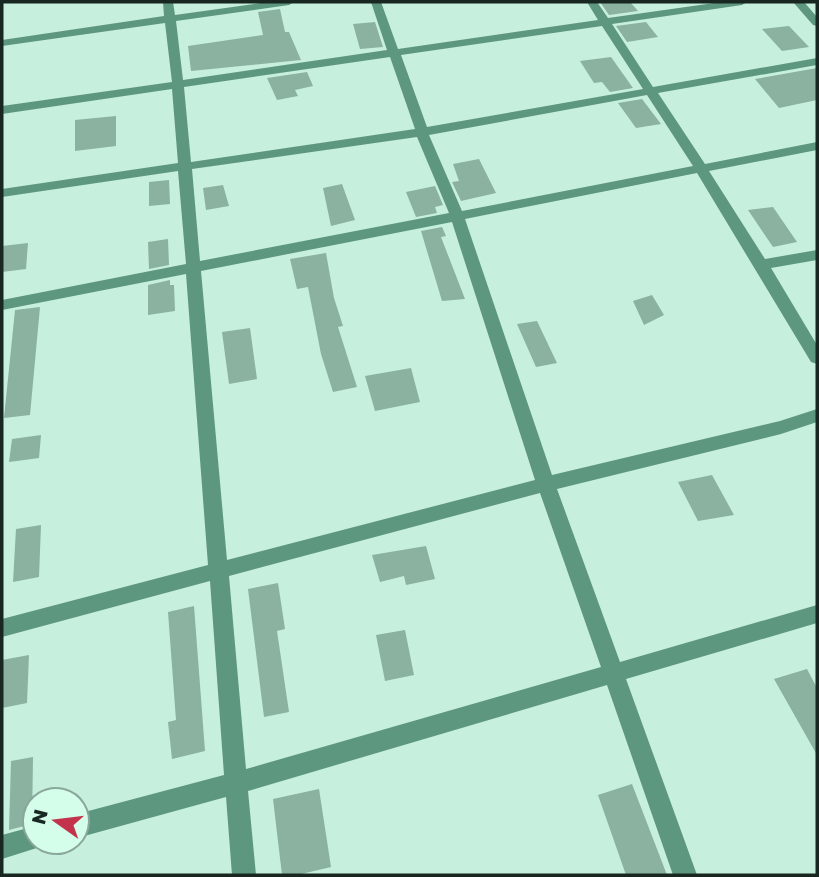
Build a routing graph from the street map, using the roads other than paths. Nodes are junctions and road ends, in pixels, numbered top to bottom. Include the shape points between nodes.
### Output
1 (289, 2) edge
2 (376, 2) edge
3 (592, 2) edge
4 (742, 2) edge
5 (798, 2) edge
6 (169, 10) edge
7 (605, 22) junction
8 (817, 23) edge
9 (2, 43) edge
10 (394, 54) junction
11 (817, 61) edge
12 (178, 85) junction
13 (649, 90) junction
14 (2, 110) edge
15 (422, 132) junction
16 (817, 146) edge
17 (184, 166) junction
18 (699, 167) junction
19 (2, 193) edge
20 (458, 218) junction
21 (817, 255) edge
22 (761, 265) junction
23 (193, 268) junction
24 (2, 305) edge
25 (817, 359) edge
26 (817, 415) edge
27 (546, 484) junction
28 (219, 573) junction
29 (817, 614) edge
30 (2, 628) edge
31 (613, 672) junction
32 (236, 783) junction
33 (91, 822) edge
34 (21, 841) edge
35 (2, 846) edge
36 (244, 875) edge
37 (685, 875) edge

1 - 6 street
2 - 10 street
3 - 7 street
4 - 7 street
5 - 8 street
6 - 9 street
6 - 12 street
7 - 10 street
7 - 13 street
10 - 12 street
10 - 15 street
11 - 13 street
12 - 14 street
12 - 17 street
13 - 15 street
13 - 18 street
15 - 17 street
15 - 20 street
16 - 18 street
17 - 19 street
17 - 23 street
18 - 20 street
18 - 22 street
20 - 23 street
20 - 27 street
21 - 22 street
22 - 25 street
23 - 24 street
23 - 28 street
26 - 27 street
27 - 28 street
27 - 31 street
28 - 30 street
28 - 32 street
29 - 31 street
31 - 32 street
31 - 37 street
32 - 33 street
32 - 36 street
34 - 35 street

